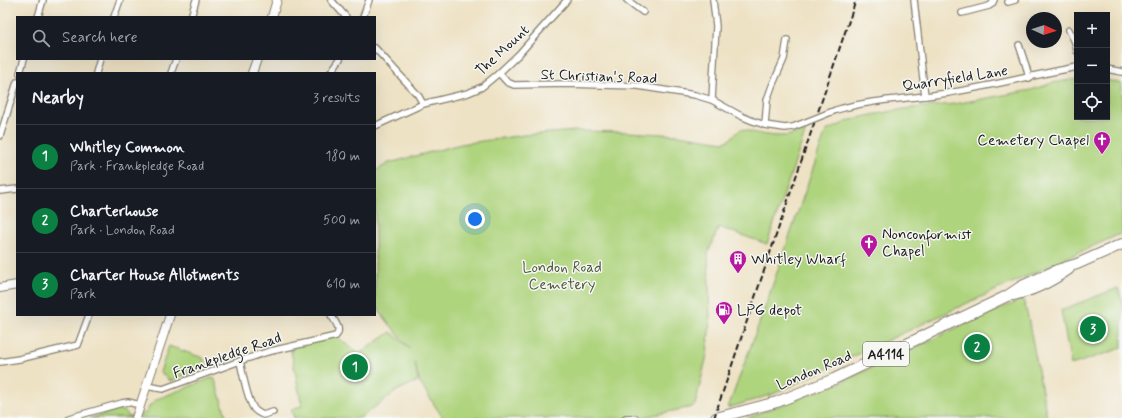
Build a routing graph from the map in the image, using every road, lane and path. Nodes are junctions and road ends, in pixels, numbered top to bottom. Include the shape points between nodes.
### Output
1 (43, 0) edge
2 (120, 0) edge
3 (196, 0) edge
4 (277, 0) edge
5 (331, 0) edge
6 (369, 0) edge
7 (567, 0) edge
8 (627, 0) edge
9 (713, 0) edge
10 (914, 0) edge
11 (994, 0) edge
12 (1015, 0) edge
13 (1008, 2) dead end
14 (643, 12) dead end
15 (962, 14) dead end
16 (38, 16) edge
17 (114, 16) edge
18 (191, 16) edge
19 (272, 16) edge
20 (345, 16) edge
21 (362, 16) edge
22 (1069, 30) dead end
23 (786, 40) dead end
24 (1019, 45) dead end
25 (1076, 48) edge
26 (376, 49) edge
27 (24, 60) edge
28 (100, 60) edge
29 (176, 60) edge
30 (257, 60) edge
31 (339, 60) edge
32 (1074, 69) edge
33 (1110, 70) edge
34 (20, 72) edge
35 (96, 72) edge
36 (171, 72) edge
37 (252, 72) edge
38 (331, 72) edge
39 (1122, 72) edge
40 (499, 73) junction
41 (1029, 78) junction
42 (16, 85) edge
43 (925, 96) junction
44 (712, 100) junction
45 (423, 104) junction
46 (836, 110) joint
47 (766, 125) junction
48 (376, 126) edge
49 (0, 136) edge
50 (16, 189) edge
51 (0, 191) edge
52 (1122, 244) edge
53 (16, 285) edge
54 (0, 288) edge
55 (89, 316) edge
56 (170, 316) edge
57 (332, 316) edge
58 (240, 361) junction
59 (0, 362) edge
60 (146, 386) junction
61 (140, 405) junction
62 (273, 412) dead end
63 (264, 417) edge
64 (69, 418) edge
65 (136, 418) edge
66 (626, 418) edge
67 (635, 418) edge
68 (716, 418) edge

1 - 16 street
2 - 17 street
3 - 18 street
4 - 19 street
5 - 20 street
6 - 21 street
7 - 40 street, The Mount via 528,45
8 - 14 street
9 - 44 street via 716,26
10 - 43 street
11 - 15 street via 989,6
12 - 13 street
22 - 25 street
23 - 47 street via 784,59 767,100
24 - 41 street
26 - 45 street via 418,95
27 - 34 street
28 - 35 street
29 - 36 street
30 - 37 street
31 - 38 street
32 - 41 street, Quarryfield Lane
33 - 39 street
40 - 44 street, St Christian's Road via 507,82 514,85 638,86
40 - 45 street, The Mount via 468,93
41 - 43 street, Quarryfield Lane
42 - 49 street
43 - 46 street, Quarryfield Lane via 872,102
44 - 47 street, St Christian's Road via 753,122
45 - 48 street, The Mount
46 - 47 street, St Christian's Road, bridge via 793,127
50 - 51 street
52 - 68 highway, London Road / A4114 via 1077,264 1051,281 1025,292 1007,296 820,384 777,402
53 - 54 street
55 - 59 street via 78,345
56 - 60 street
57 - 58 street, Frankpledge Road via 338,327 336,336
58 - 60 street, Frankpledge Road via 163,389
58 - 63 street via 253,407
60 - 61 street
61 - 64 street via 122,403
61 - 65 street
62 - 63 street
66 - 67 street

